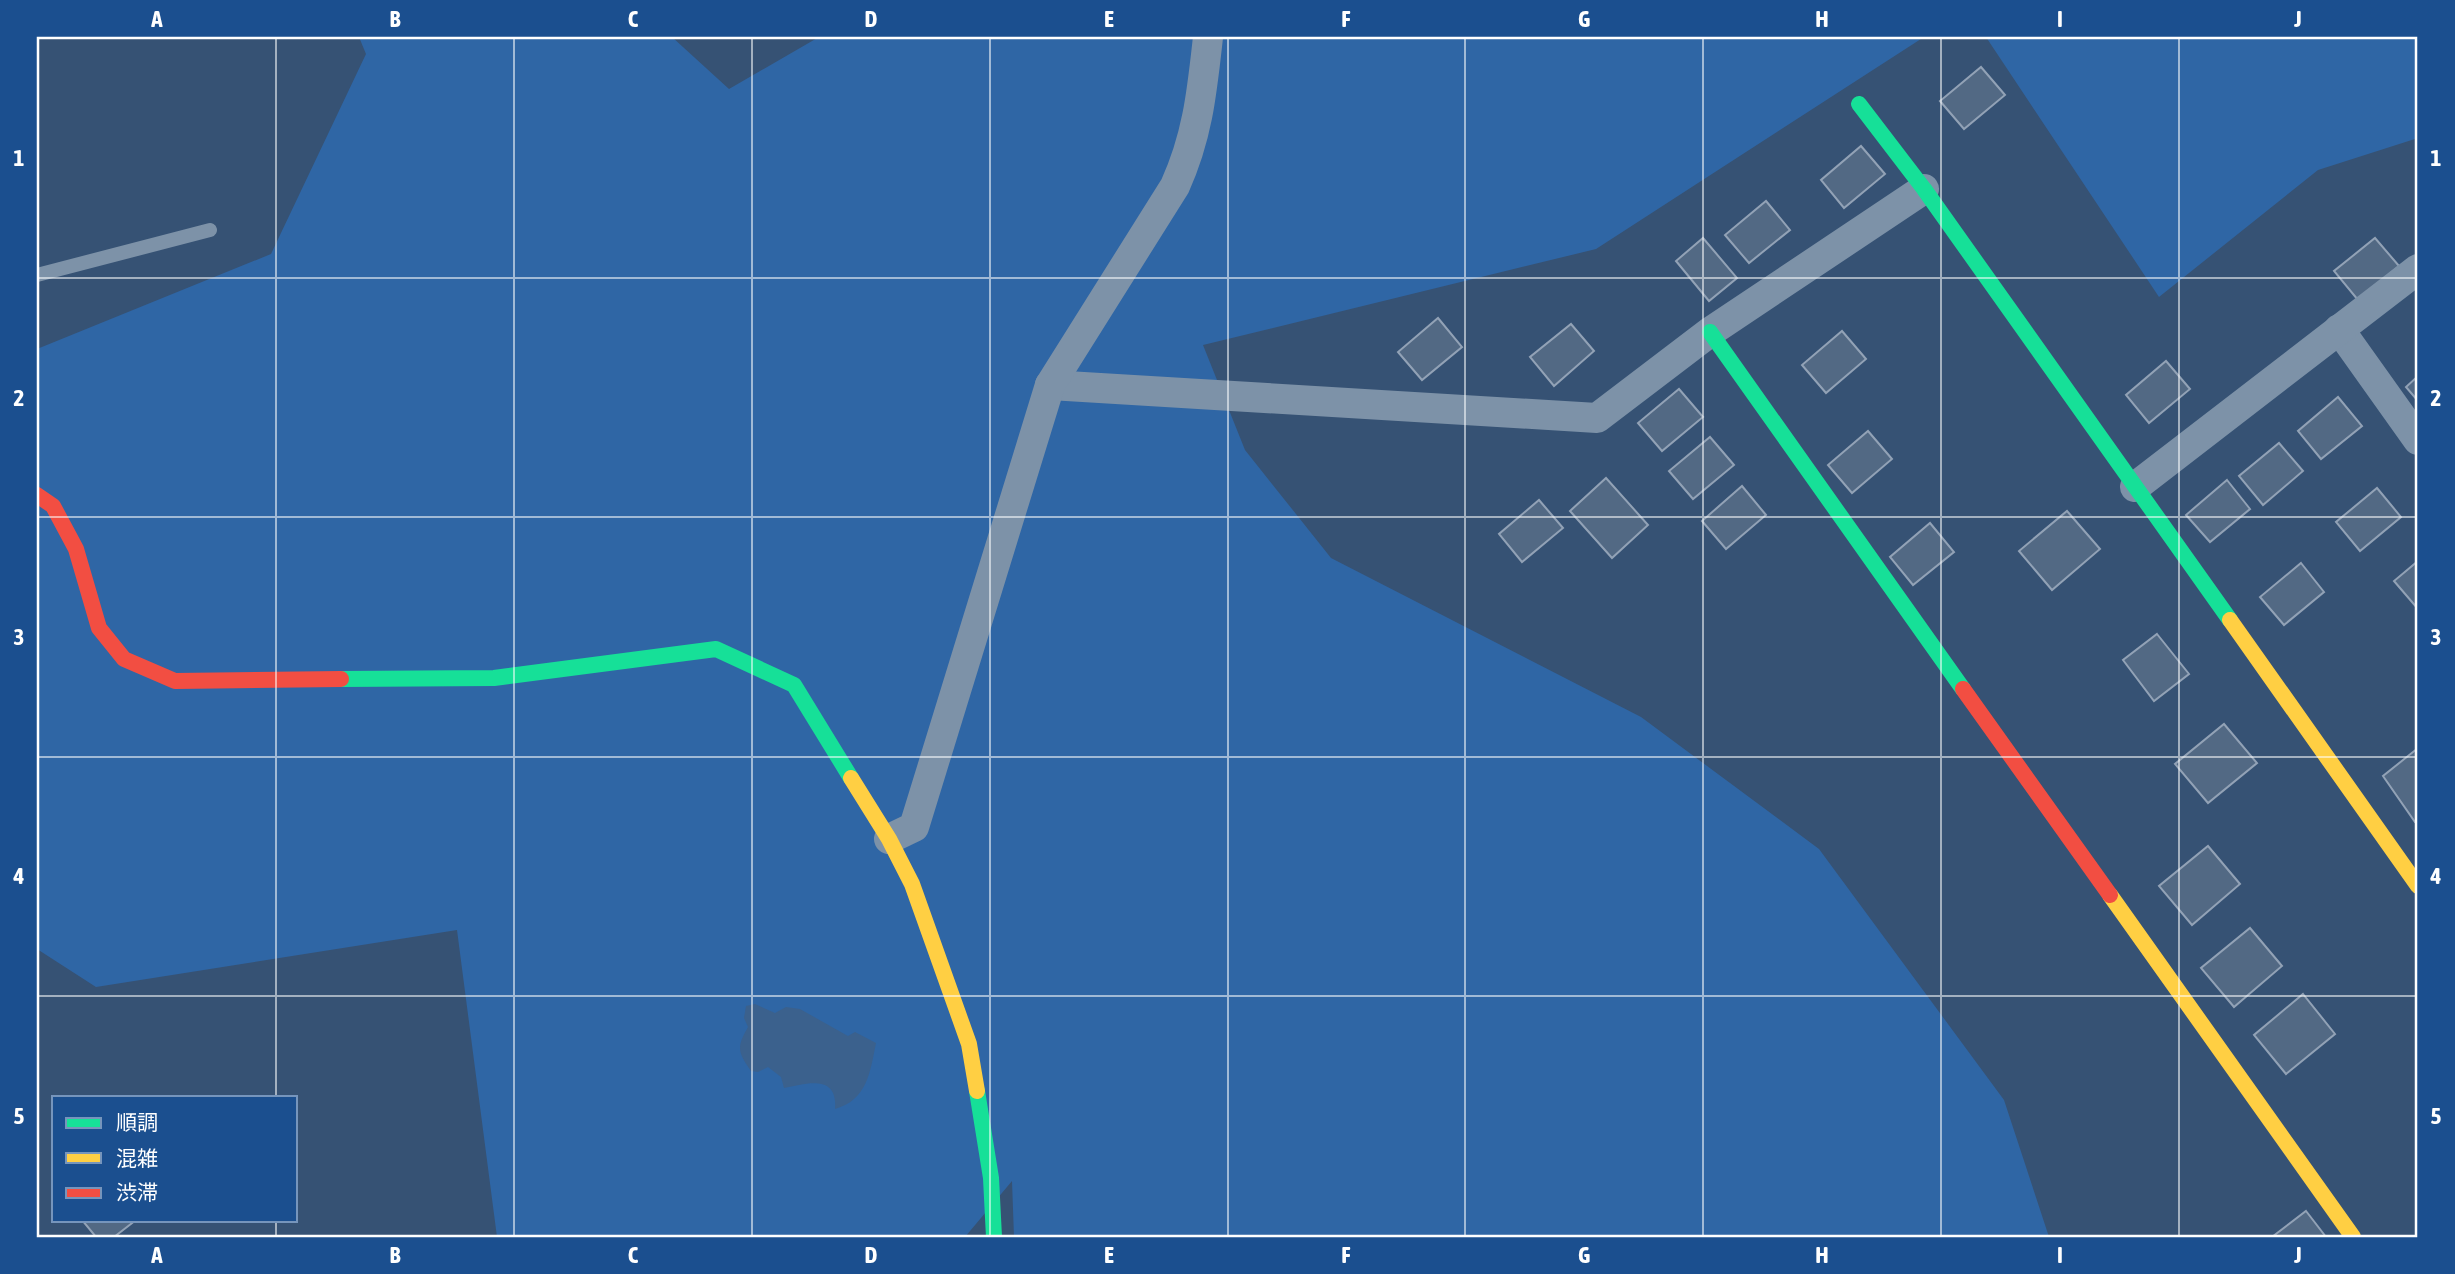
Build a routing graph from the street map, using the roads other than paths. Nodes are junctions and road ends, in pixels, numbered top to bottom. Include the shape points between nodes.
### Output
1 (1208, 37) edge
2 (1859, 104) dead end
3 (1924, 190) junction
4 (210, 230) dead end
5 (2418, 269) edge
6 (37, 275) edge
7 (2339, 329) junction
8 (1710, 332) junction
9 (1050, 385) junction
10 (2418, 440) edge
11 (2135, 487) junction
12 (37, 495) edge
13 (889, 839) junction
14 (2418, 886) edge
15 (995, 1237) edge
16 (2353, 1237) edge

1 - 9 street via 1190,154 1175,186
2 - 3 street
3 - 8 street
3 - 11 street
4 - 6 lane
5 - 7 street
7 - 10 street
7 - 11 street
8 - 9 street via 1597,418
8 - 16 street
9 - 13 street via 914,827
11 - 14 street
12 - 13 street via 53,506 76,549 99,628 124,659 175,681 494,678 716,649 794,685
13 - 15 street via 912,884 969,1044 991,1178

